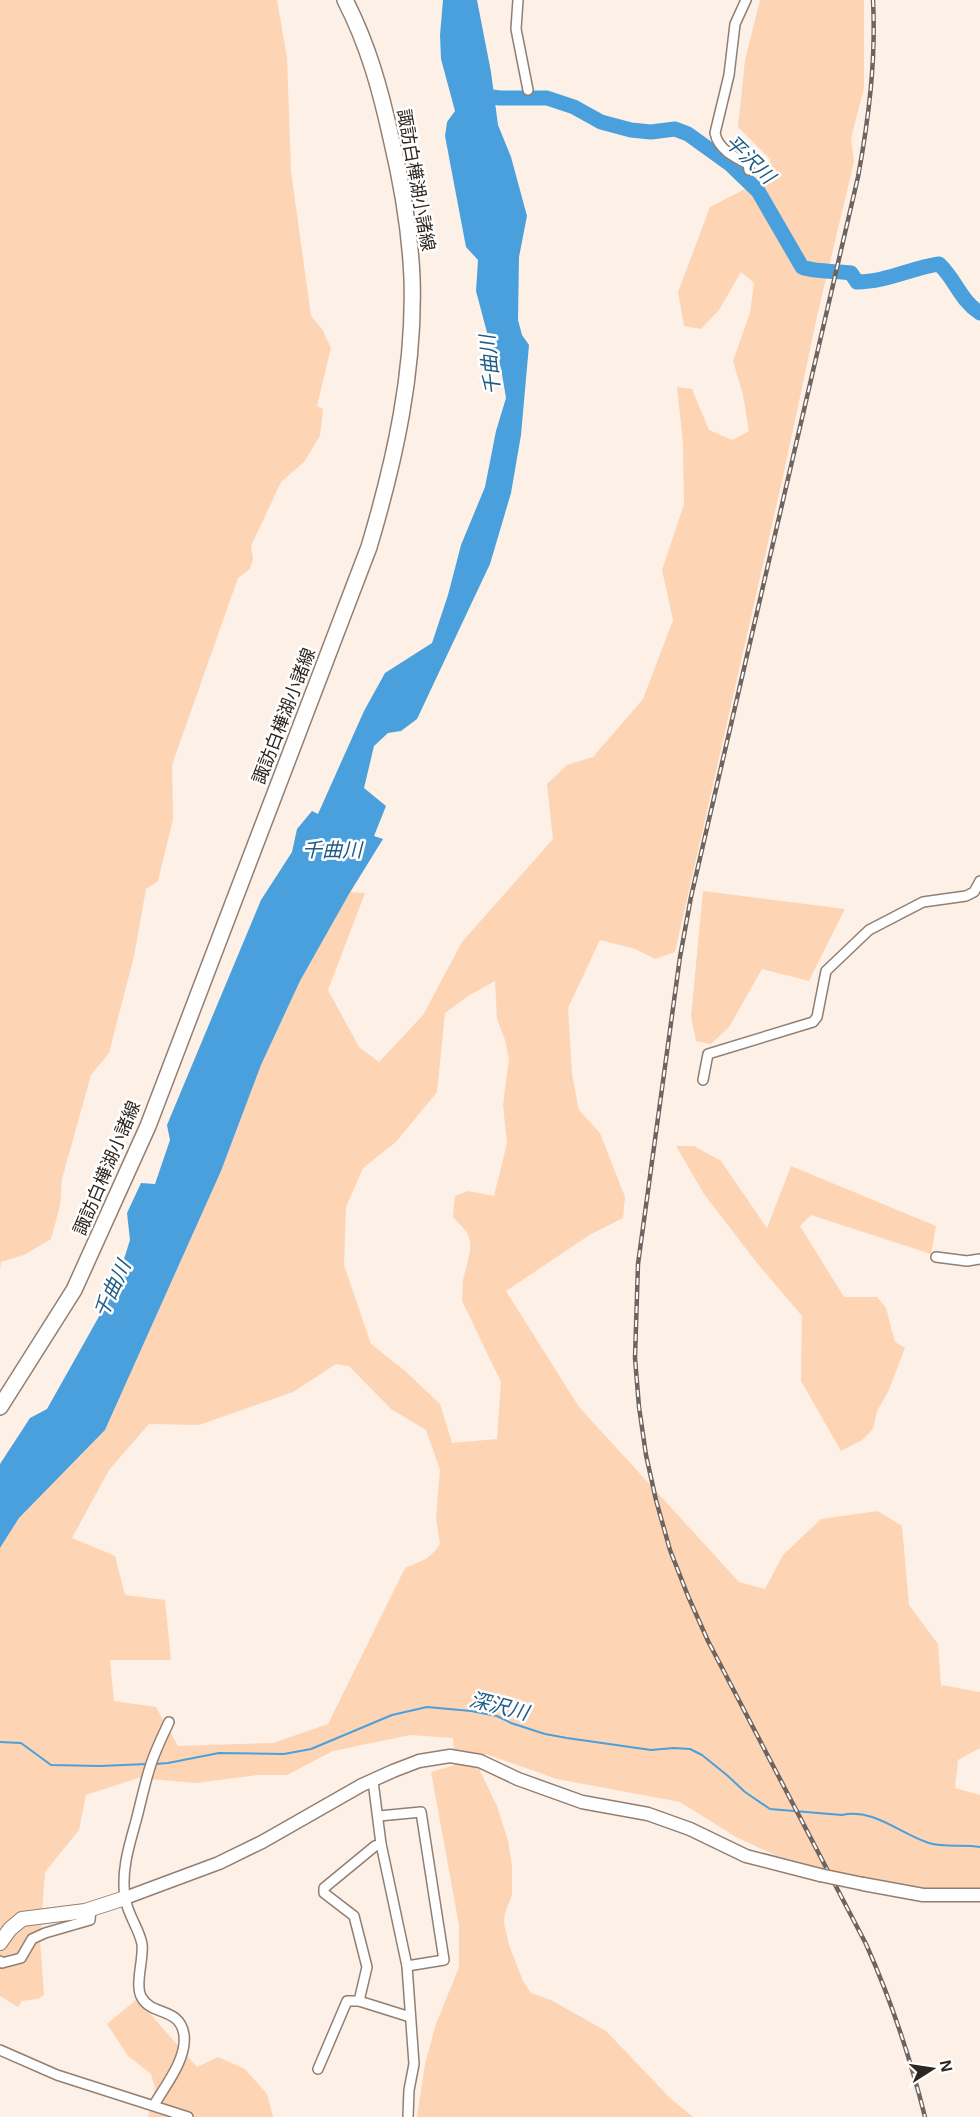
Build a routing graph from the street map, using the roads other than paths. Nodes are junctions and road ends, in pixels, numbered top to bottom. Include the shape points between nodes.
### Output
1 (345, 0) edge
2 (518, 0) edge
3 (746, 0) edge
4 (528, 90) dead end
5 (749, 170) dead end
6 (980, 881) edge
7 (703, 1080) dead end
8 (936, 1257) dead end
9 (980, 1259) edge
10 (0, 1407) edge
11 (169, 1722) dead end
12 (374, 1781) junction
13 (379, 1816) junction
14 (381, 1844) junction
15 (980, 1895) edge
16 (125, 1898) junction
17 (91, 1909) junction
18 (0, 1943) edge
19 (0, 1961) edge
20 (407, 1966) junction
21 (359, 2001) junction
22 (410, 2017) junction
23 (0, 2050) edge
24 (318, 2069) dead end
25 (154, 2106) junction
26 (188, 2117) edge
27 (408, 2117) edge

1 - 10 main road, 諏訪白樺湖小諸線 via 361,32 380,90 404,201 412,278 408,374 389,480 369,547 148,1126 74,1290
2 - 4 street via 516,29
3 - 5 street via 735,24 729,75 715,133 723,147 748,164
6 - 7 street via 974,892 966,896 923,902 869,930 826,971 813,1022 708,1054
8 - 9 street
11 - 16 street via 151,1763 125,1863
12 - 13 street
12 - 15 street, bridge via 418,1761 465,1757 559,1795 648,1814 746,1856 863,1884 923,1894
12 - 16 street via 219,1863
13 - 14 street
13 - 20 street via 421,1812 444,1960
14 - 20 street
14 - 21 street via 324,1888 324,1893 354,1916 367,1967
16 - 17 main road
16 - 25 street via 142,1945 141,1998 177,2020 184,2037 179,2061
17 - 18 main road via 22,1919
17 - 19 street via 90,1920 45,1933 32,1939 21,1958
20 - 22 street
21 - 22 street
21 - 24 street via 347,2001
22 - 27 street via 414,2064
23 - 25 street via 57,2075
25 - 26 street

